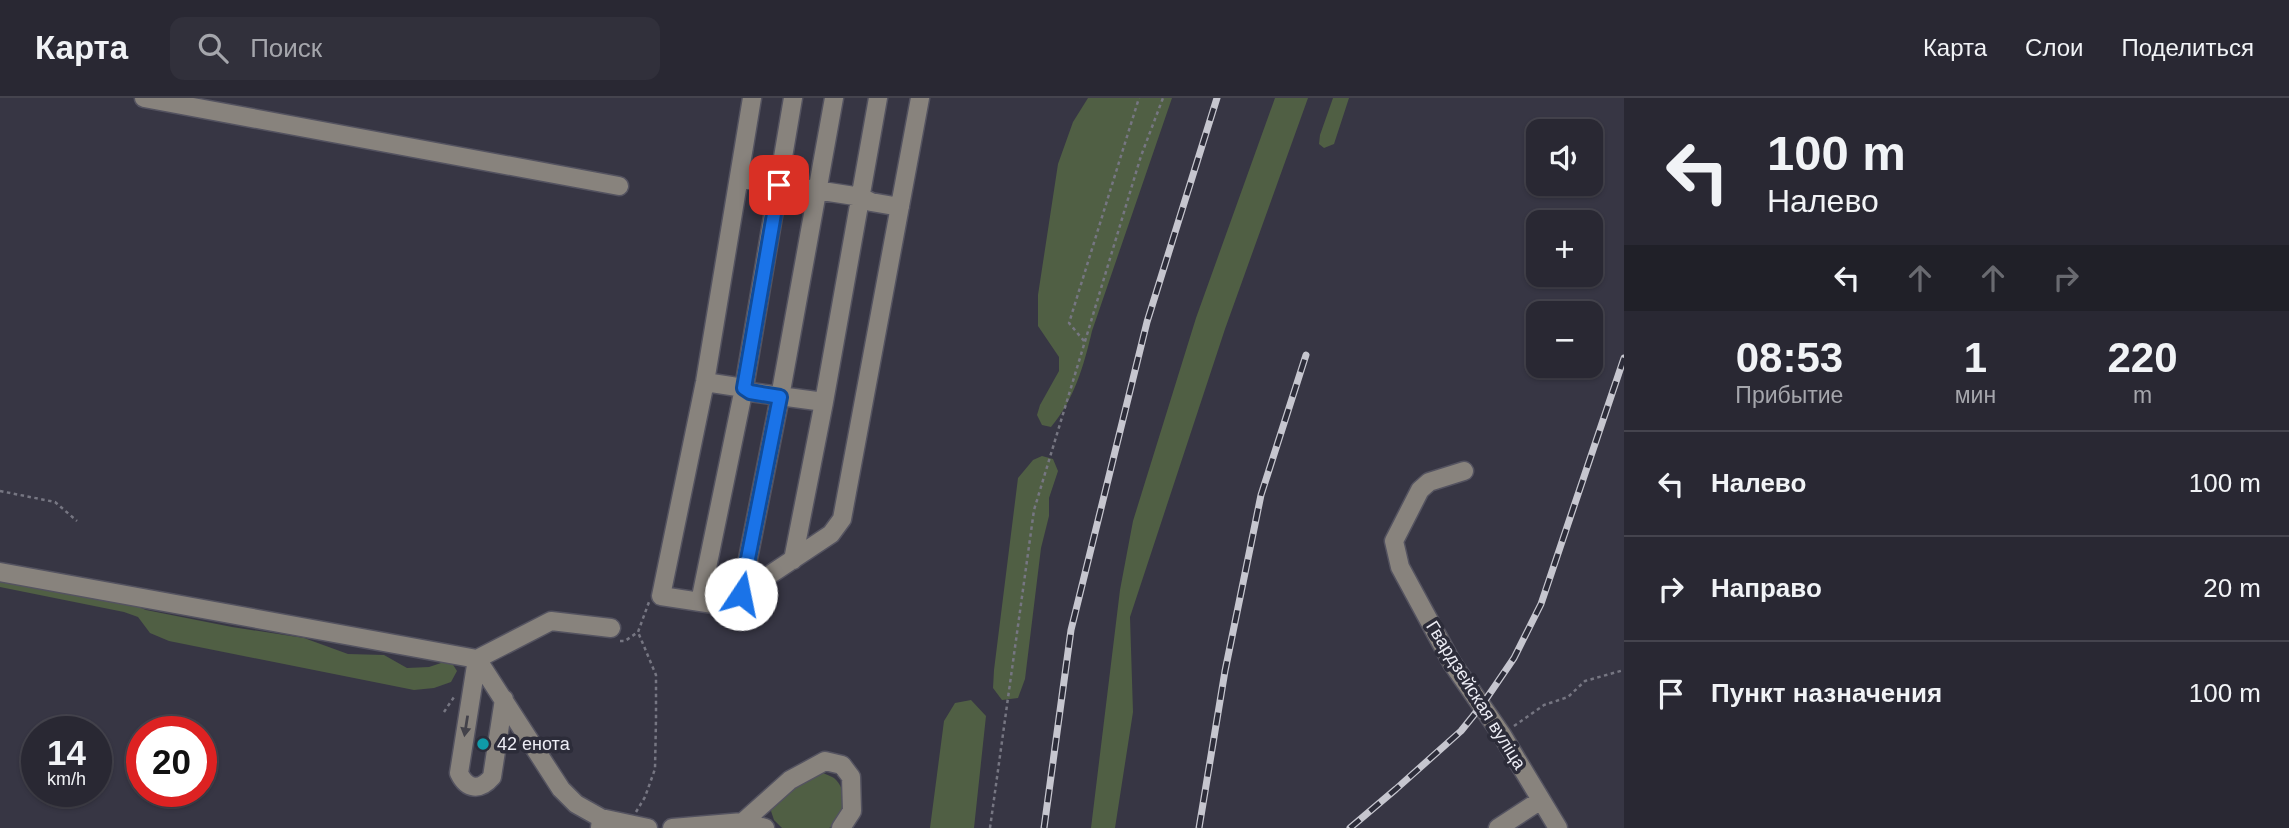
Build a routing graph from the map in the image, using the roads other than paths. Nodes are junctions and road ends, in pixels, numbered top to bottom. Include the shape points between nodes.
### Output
1 (144, 98) edge
2 (752, 98) edge
3 (793, 98) edge
4 (834, 98) edge
5 (878, 98) edge
6 (920, 98) edge
7 (739, 178) junction
8 (779, 185) junction
9 (619, 186) dead end
10 (817, 190) junction
11 (861, 197) junction
12 (900, 207) junction
13 (705, 382) junction
14 (744, 388) junction
15 (780, 397) junction
16 (824, 402) junction
17 (1464, 471) dead end
18 (793, 560) junction
19 (0, 572) edge
20 (741, 594) junction
21 (700, 602) junction
22 (611, 628) dead end
23 (477, 659) junction
24 (504, 699) junction
25 (1541, 800) junction
26 (743, 822) junction
27 (601, 823) edge
28 (648, 828) edge
29 (673, 828) edge
30 (765, 828) edge
31 (841, 828) edge
32 (1498, 828) edge
33 (1558, 828) edge

1 - 9 street
2 - 7 street
3 - 8 street
4 - 10 street
5 - 11 street
6 - 12 street
7 - 8 street
7 - 13 street
8 - 10 street
8 - 14 street
10 - 11 street
10 - 15 street
11 - 12 street
11 - 16 street
12 - 18 street via 842,519 831,534
13 - 14 street
13 - 21 street via 661,596
14 - 15 street
14 - 21 street
15 - 16 street
15 - 20 street
16 - 18 street
17 - 25 street, Гвардзейская вуліца via 1429,482 1420,490 1394,541 1400,567 1452,663
18 - 20 street
19 - 23 street
20 - 21 street via 725,604
22 - 23 street via 551,621
23 - 24 street
23 -> 24 street via 458,773 469,786 485,785 492,777
24 - 27 street via 561,789
25 - 32 street
25 - 33 street, Гвардзейская вуліца
26 - 29 street
26 - 30 street
26 - 31 street via 790,780 825,761 842,765 851,777 852,811
27 - 28 street

